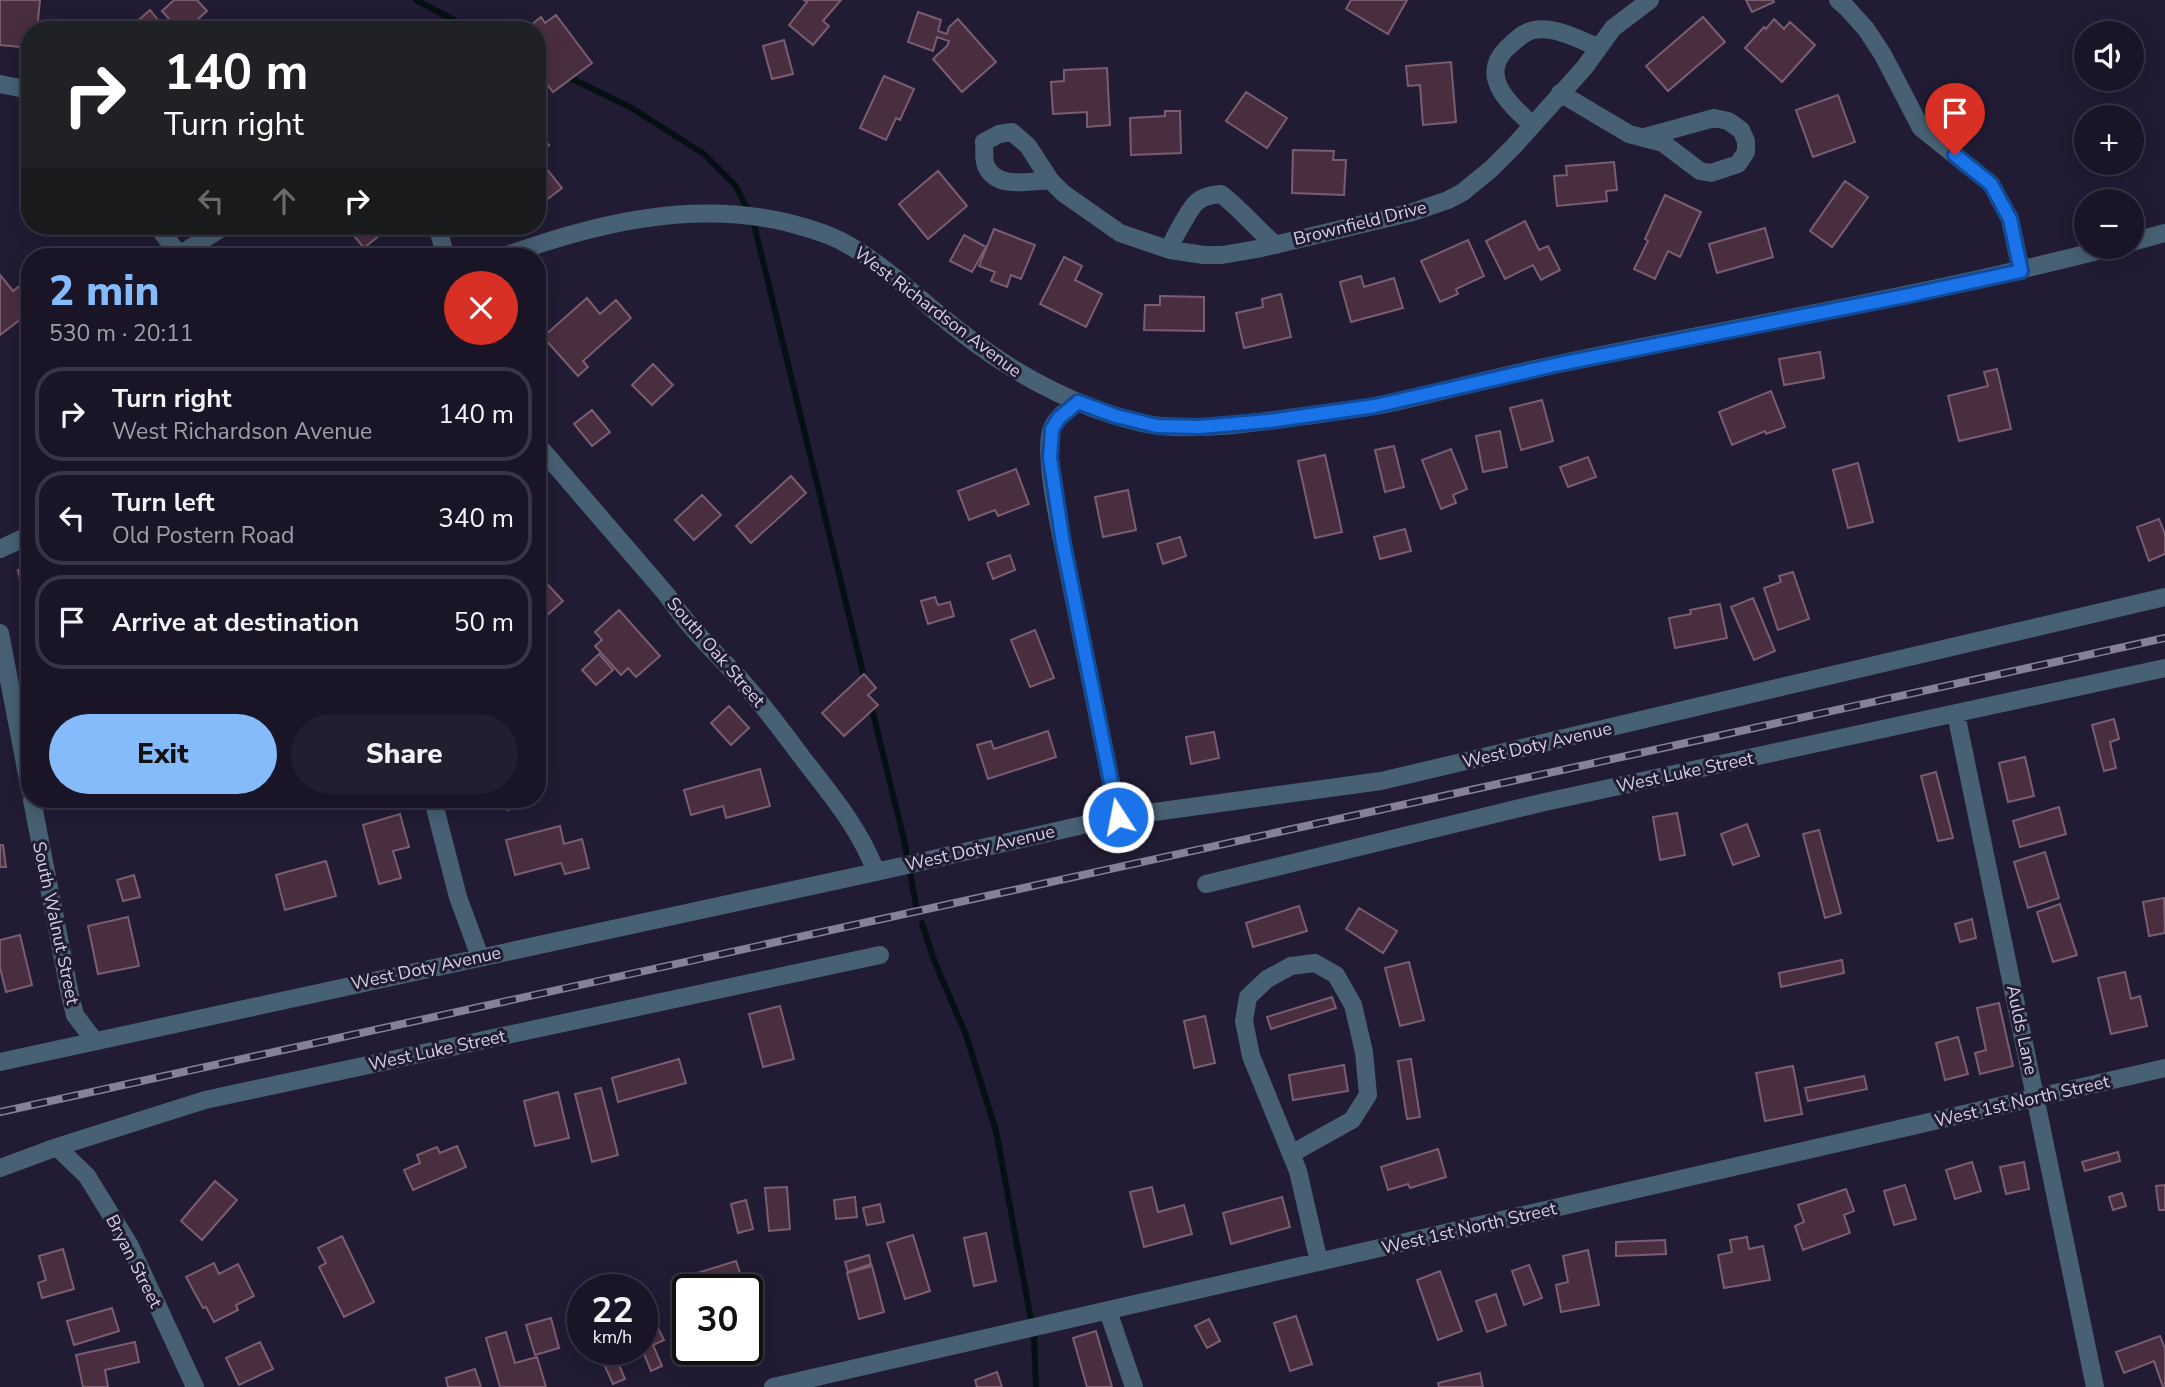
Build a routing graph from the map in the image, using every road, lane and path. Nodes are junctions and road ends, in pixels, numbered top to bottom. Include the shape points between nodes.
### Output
1 (1650, 0) edge
2 (1838, 0) edge
3 (1597, 47) junction
4 (0, 84) edge
5 (21, 88) edge
6 (1560, 93) junction
7 (1532, 125) junction
8 (1645, 137) junction
9 (1050, 180) dead end
10 (2165, 233) edge
11 (212, 235) edge
12 (2144, 239) edge
13 (1276, 245) junction
14 (192, 248) edge
15 (530, 248) edge
16 (1170, 250) junction
17 (2074, 257) edge
18 (2021, 271) junction
19 (1078, 402) junction
20 (546, 454) edge
21 (21, 539) edge
22 (0, 549) edge
23 (2165, 597) edge
24 (0, 633) edge
25 (2165, 668) edge
26 (1956, 714) junction
27 (21, 743) edge
28 (34, 808) edge
29 (435, 808) edge
30 (1118, 817) junction
31 (876, 872) junction
32 (1206, 884) dead end
33 (880, 955) dead end
34 (480, 957) junction
35 (94, 1040) junction
36 (0, 1062) edge
37 (2165, 1068) edge
38 (2036, 1098) junction
39 (57, 1147) junction
40 (1291, 1154) junction
41 (0, 1168) edge
42 (1319, 1262) junction
43 (1108, 1311) junction
44 (195, 1387) edge
45 (773, 1387) edge
46 (1133, 1387) edge
47 (2095, 1387) edge

1 - 3 street, Brownfield Drive via 1613,28
2 - 18 street via 1866,29 1920,128 1991,184 2010,219
3 - 6 street, Brownfield Drive
3 - 7 street via 1573,36 1535,30 1518,37 1501,54 1494,71 1500,89
4 - 5 street
6 - 7 street, Brownfield Drive
6 - 8 street via 1629,134
7 - 13 street, Brownfield Drive via 1490,169 1448,200
8 - 8 street via 1663,144 1700,171 1711,173 1738,164 1746,152 1741,130 1714,118
9 - 16 street, Brownfield Drive via 1120,233
10 - 12 street
11 - 14 street
13 - 16 street, Brownfield Drive via 1204,256
13 - 16 street via 1221,194 1208,195 1185,214
15 - 19 street, West Richardson Avenue via 642,218 684,213 765,218 803,227 839,239 903,283 998,360 1036,384
17 - 18 street, West Richardson Avenue
18 - 19 street, West Richardson Avenue via 1375,406 1269,421 1157,426
19 - 30 street via 1052,429 1050,458
20 - 31 street, South Oak Street via 707,647 771,716 852,822
21 - 22 street
23 - 30 street, West Doty Avenue via 1381,781
24 - 27 street
25 - 26 street, West Luke Street
26 - 32 street, West Luke Street via 1545,802
26 - 38 street, Aulds Lane
28 - 35 street, South Walnut Street via 75,1015
29 - 34 street via 458,897
30 - 31 street, West Doty Avenue
31 - 34 street, West Doty Avenue
33 - 39 street, West Luke Street via 205,1100
34 - 35 street, West Doty Avenue
35 - 36 street, West Doty Avenue
37 - 38 street, West 1st North Street
38 - 42 street, West 1st North Street
38 - 47 street, Aulds Lane
39 - 41 street, West Luke Street
39 - 44 street, Bryan Street via 87,1176 130,1246
40 - 40 street via 1251,1055 1244,1021 1248,998 1267,979 1291,966 1315,963 1336,975 1353,1005 1368,1095 1352,1120
40 - 42 street
42 - 43 street, West 1st North Street
43 - 45 street, West 1st North Street
43 - 46 street

